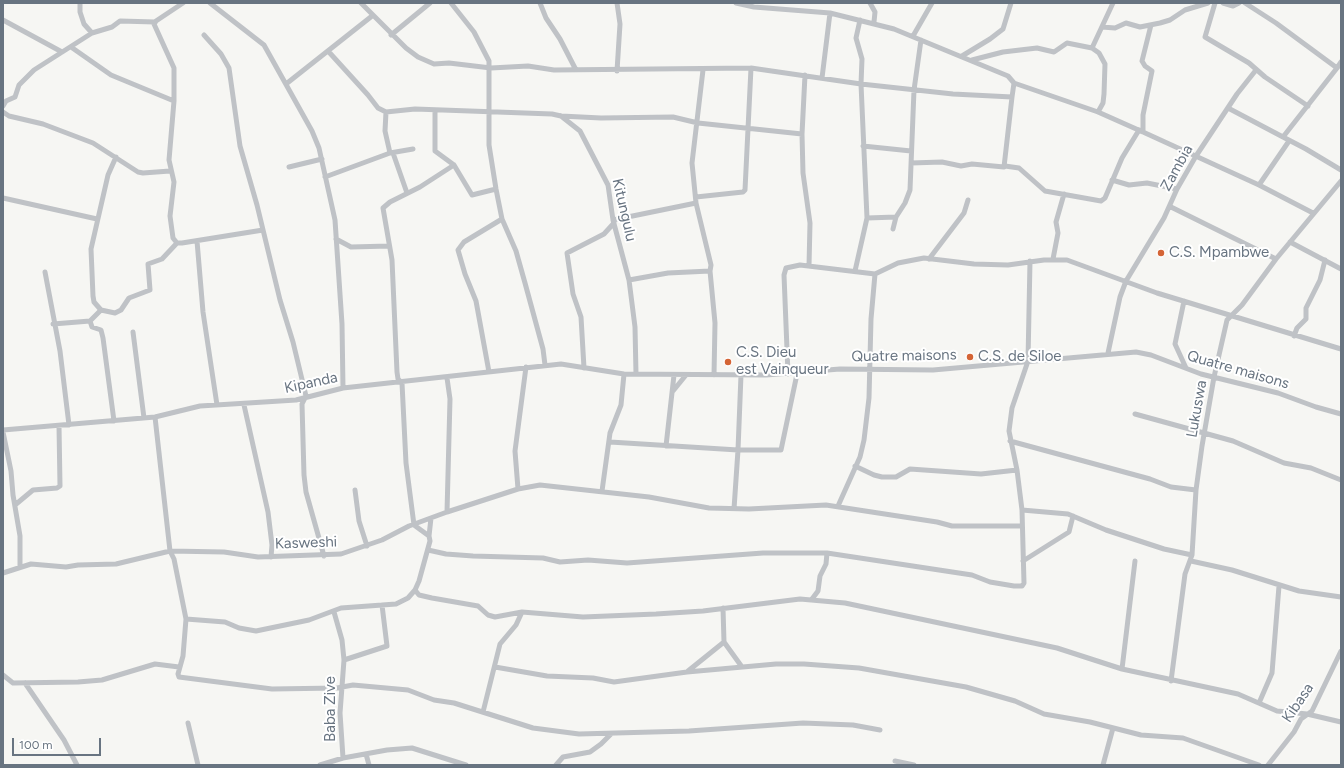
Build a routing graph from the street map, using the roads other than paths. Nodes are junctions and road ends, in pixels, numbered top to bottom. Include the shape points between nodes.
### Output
1 (80, 3) edge
2 (183, 3) edge
3 (210, 3) edge
4 (362, 3) edge
5 (430, 3) edge
6 (451, 3) edge
7 (540, 3) edge
8 (617, 3) edge
9 (736, 3) edge
10 (870, 3) edge
11 (932, 3) edge
12 (1010, 3) edge
13 (1113, 3) edge
14 (1208, 3) edge
15 (1215, 3) edge
16 (1223, 3) edge
17 (1239, 3) edge
18 (1245, 3) edge
19 (830, 13) junction
20 (372, 16) junction
21 (3, 20) edge
22 (860, 20) junction
23 (155, 22) junction
24 (874, 22) junction
25 (1151, 25) junction
26 (1102, 27) junction
27 (92, 33) junction
28 (204, 35) dead end
29 (391, 35) junction
30 (913, 36) junction
31 (921, 40) junction
32 (71, 47) junction
33 (1092, 48) junction
34 (328, 51) junction
35 (62, 52) junction
36 (962, 56) junction
37 (972, 60) junction
38 (1341, 62) edge
39 (490, 68) junction
40 (751, 68) junction
41 (1337, 68) junction
42 (576, 70) junction
43 (703, 70) junction
44 (1256, 70) junction
45 (617, 71) junction
46 (805, 75) junction
47 (822, 78) junction
48 (1014, 82) junction
49 (286, 84) junction
50 (861, 84) junction
51 (914, 90) junction
52 (1012, 97) junction
53 (174, 101) junction
54 (3, 106) edge
55 (1308, 106) junction
56 (1228, 108) junction
57 (435, 110) junction
58 (488, 110) junction
59 (3, 112) edge
60 (386, 112) junction
61 (1098, 112) junction
62 (561, 116) junction
63 (578, 117) junction
64 (698, 122) junction
65 (577, 128) junction
66 (747, 129) junction
67 (1141, 131) junction
68 (802, 134) junction
69 (1283, 137) junction
70 (1289, 141) junction
71 (863, 146) junction
72 (413, 149) dead end
73 (911, 151) junction
74 (391, 153) junction
75 (1196, 156) junction
76 (116, 157) junction
77 (322, 159) junction
78 (911, 163) junction
79 (454, 165) junction
80 (1005, 166) junction
81 (289, 167) dead end
82 (1341, 170) edge
83 (170, 171) junction
84 (325, 177) junction
85 (1112, 180) junction
86 (1341, 181) edge
87 (1259, 185) junction
88 (496, 189) junction
89 (1177, 189) junction
90 (408, 193) junction
91 (1064, 194) junction
92 (3, 198) edge
93 (696, 200) junction
94 (968, 200) dead end
95 (1170, 207) junction
96 (1313, 213) junction
97 (896, 217) junction
98 (867, 218) junction
99 (97, 219) junction
100 (502, 219) junction
101 (613, 222) junction
102 (263, 230) junction
103 (893, 230) dead end
104 (336, 239) junction
105 (197, 241) junction
106 (1290, 242) junction
107 (177, 243) junction
108 (389, 246) junction
109 (929, 259) junction
110 (1053, 259) junction
111 (1276, 259) junction
112 (1325, 260) junction
113 (1030, 261) junction
114 (809, 266) junction
115 (1341, 269) edge
116 (710, 271) junction
117 (855, 271) junction
118 (45, 272) dead end
119 (876, 274) junction
120 (629, 280) junction
121 (1126, 281) junction
122 (1184, 301) junction
123 (101, 310) junction
124 (1230, 316) junction
125 (90, 322) junction
126 (53, 324) junction
127 (133, 332) dead end
128 (1294, 336) junction
129 (1341, 349) edge
130 (1108, 353) junction
131 (1028, 361) junction
132 (545, 365) junction
133 (526, 367) junction
134 (584, 368) junction
135 (1186, 368) junction
136 (869, 370) junction
137 (489, 372) junction
138 (624, 374) junction
139 (636, 374) junction
140 (788, 374) junction
141 (797, 374) junction
142 (674, 375) junction
143 (686, 375) junction
144 (714, 375) junction
145 (741, 375) junction
146 (1214, 377) junction
147 (447, 378) junction
148 (402, 383) junction
149 (343, 388) junction
150 (672, 392) junction
151 (306, 396) junction
152 (244, 405) junction
153 (218, 406) junction
154 (1135, 414) dead end
155 (1341, 414) edge
156 (155, 417) junction
157 (144, 418) junction
158 (114, 421) junction
159 (69, 424) junction
160 (58, 426) junction
161 (3, 431) edge
162 (1204, 434) junction
163 (1010, 441) junction
164 (610, 442) junction
165 (666, 446) junction
166 (738, 450) junction
167 (855, 466) junction
168 (1017, 470) junction
169 (1341, 480) edge
170 (518, 489) junction
171 (355, 490) dead end
172 (1196, 490) junction
173 (602, 491) junction
174 (15, 505) junction
175 (838, 506) junction
176 (734, 508) junction
177 (1022, 510) junction
178 (447, 512) junction
179 (1073, 516) junction
180 (431, 518) junction
181 (414, 525) junction
182 (1022, 526) junction
183 (429, 536) junction
184 (367, 546) junction
185 (428, 550) junction
186 (170, 551) junction
187 (827, 553) junction
188 (1192, 555) junction
189 (324, 556) junction
190 (271, 557) junction
191 (1135, 560) dead end
192 (1023, 561) junction
193 (1191, 561) junction
194 (20, 566) junction
195 (3, 573) edge
196 (1279, 586) junction
197 (415, 590) junction
198 (1341, 597) edge
199 (812, 599) junction
200 (382, 605) junction
201 (723, 608) junction
202 (334, 612) junction
203 (522, 612) junction
204 (186, 619) junction
205 (724, 642) junction
206 (1341, 651) edge
207 (344, 660) junction
208 (742, 666) junction
209 (180, 667) junction
210 (495, 667) junction
211 (1122, 669) junction
212 (687, 672) junction
213 (3, 675) edge
214 (1171, 681) junction
215 (25, 682) junction
216 (341, 688) junction
217 (1259, 704) junction
218 (483, 712) junction
219 (1307, 714) junction
220 (1341, 722) edge
221 (188, 723) dead end
222 (1113, 728) junction
223 (880, 730) dead end
224 (611, 734) junction
225 (366, 754) junction
226 (343, 758) junction
227 (895, 761) dead end
228 (77, 765) edge
229 (198, 765) edge
230 (320, 765) edge
231 (369, 765) edge
232 (466, 765) edge
233 (556, 765) edge
234 (914, 765) edge
235 (1103, 765) edge
236 (1259, 765) edge
237 (1268, 765) edge

1 - 27 street via 84,24
2 - 23 street
3 - 49 street via 264,45
4 - 20 street
5 - 29 street
6 - 39 street via 482,44
7 - 42 street
8 - 45 street via 620,24
9 - 19 street
10 - 24 street via 875,12
11 - 30 street
12 - 36 street via 1003,29
13 - 26 street
14 - 25 street via 1185,10 1170,20
15 - 44 street via 1206,37
16 - 17 street via 1233,6
18 - 41 street
19 - 22 street
19 - 47 street
20 - 29 street
20 - 34 street
21 - 35 street
22 - 24 street
22 - 50 street via 856,38 862,59
23 - 27 street via 120,21 112,27
23 - 53 street via 172,61
24 - 30 street
25 - 26 street via 1140,27 1126,22 1115,28
25 - 67 street via 1142,61 1152,71
26 - 33 street
27 - 32 street
28 - 102 street via 221,54 229,68 240,146
29 - 39 street via 418,57 434,64 449,63
30 - 31 street
31 - 36 street
31 - 51 street
32 - 35 street
32 - 53 street via 111,75
33 - 37 street via 1067,44 1054,52 1036,48 1003,52
33 - 61 street via 1099,53 1105,64 1104,94
34 - 49 street
34 - 60 street via 378,108
35 - 54 street via 34,70 19,85 15,97 6,101
36 - 37 street
37 - 48 street via 1008,76
38 - 41 street
39 - 42 street via 528,66
39 - 58 street
40 - 43 street
40 - 46 street
40 - 66 street
41 - 55 street
42 - 45 street
43 - 45 street
43 - 64 street
44 - 55 street
44 - 56 street, Zambia
46 - 47 street
46 - 68 street
47 - 50 street
48 - 52 street
48 - 61 street
49 - 77 street via 312,131
50 - 51 street
50 - 71 street
51 - 52 street
51 - 73 street
52 - 80 street
53 - 83 street
55 - 69 street
56 - 69 street
56 - 75 street, Zambia
57 - 58 street, Kitungulu
57 - 60 street, Kitungulu
57 - 79 street via 435,151
58 - 62 street, Kitungulu
58 - 88 street via 489,145
59 - 76 street via 9,116 44,124 93,143
60 - 74 street via 386,131
61 - 67 street
62 - 63 street
62 - 65 street, Kitungulu
63 - 64 street via 674,117
63 - 65 street
64 - 66 street
64 - 93 street via 692,155
65 - 101 street, Kitungulu via 608,185
66 - 68 street
66 - 93 street via 745,190
67 - 75 street
67 - 85 street via 1122,158
68 - 114 street via 803,173 810,223
69 - 70 street
70 - 82 street
70 - 87 street
71 - 73 street
71 - 98 street
72 - 74 street
73 - 78 street
74 - 84 street
74 - 90 street
75 - 87 street
75 - 89 street, Zambia
76 - 83 street via 143,173
76 - 99 street via 108,175
77 - 81 street
77 - 84 street
78 - 80 street via 942,162 961,166 972,164 1003,168
78 - 97 street via 909,194
79 - 88 street via 472,195
79 - 90 street
80 - 91 street via 1019,168 1045,191
83 - 107 street via 174,186 171,222 173,238
84 - 104 street via 333,206
85 - 89 street via 1129,185 1152,184
85 - 91 street via 1105,198 1101,201
86 - 96 street
87 - 96 street
88 - 100 street
89 - 95 street, Zambia
90 - 108 street via 384,208
91 - 110 street via 1056,222 1058,233
92 - 99 street
93 - 101 street
93 - 116 street via 711,261
94 - 109 street via 964,213
95 - 111 street
95 - 121 street, Zambia
96 - 106 street
97 - 98 street
97 - 103 street
98 - 117 street
99 - 123 street via 91,249 91,284 94,302
100 - 132 street via 516,251 543,349
100 - 137 street via 464,242 458,250 476,301
101 - 120 street, Kitungulu
101 - 134 street via 604,234 567,253 573,294 581,317
102 - 105 street
102 - 151 street
104 - 108 street via 351,247
104 - 149 street via 342,324
105 - 107 street
105 - 153 street via 203,312
106 - 111 street
106 - 112 street
107 - 123 street via 162,259 148,264 150,290 128,298 123,308 115,313
108 - 148 street via 392,260 398,376
109 - 113 street via 1003,265
109 - 119 street via 905,260
110 - 113 street
110 - 121 street via 1072,261
111 - 124 street via 1242,305
112 - 115 street
112 - 128 street via 1320,280 1306,308 1306,318
113 - 131 street
114 - 117 street
114 - 140 street via 788,266 784,273
116 - 120 street via 668,273
116 - 144 street via 715,323
117 - 119 street
118 - 126 street
119 - 136 street
120 - 139 street, Kitungulu via 635,327
121 - 122 street
121 - 130 street, Zambia
122 - 124 street
122 - 135 street via 1176,344
123 - 125 street
124 - 128 street
124 - 146 street, Lukuswa
125 - 126 street
125 - 158 street via 92,327 101,330 103,338
126 - 159 street via 60,351
127 - 157 street
128 - 129 street
130 - 131 street, Quatre maisons
130 - 135 street, Quatre maisons via 1140,352
131 - 136 street, Quatre maisons via 933,370
131 - 163 street via 1012,408
132 - 133 street, Kipanda
132 - 134 street, Kipanda via 572,364
133 - 137 street, Kipanda
133 - 170 street via 515,451
134 - 138 street, Kipanda
135 - 146 street, Quatre maisons
136 - 141 street, Quatre maisons via 840,369
136 - 167 street via 870,392 864,440
137 - 147 street, Kipanda
138 - 139 street, Quatre maisons
138 - 164 street via 621,405 610,433
139 - 142 street, Quatre maisons
140 - 141 street, Quatre maisons
140 - 145 street, Quatre maisons
141 - 166 street via 782,450
142 - 143 street, Quatre maisons
142 - 150 street
143 - 144 street, Quatre maisons
143 - 150 street
144 - 145 street, Quatre maisons
145 - 166 street
146 - 155 street, Quatre maisons via 1278,393 1316,408
146 - 162 street, Lukuswa
147 - 148 street, Kipanda
147 - 178 street via 450,399
148 - 149 street, Kipanda
148 - 181 street via 406,463
149 - 151 street, Kipanda
150 - 165 street
151 - 152 street, Kipanda via 296,400
151 - 189 street via 302,404 304,475 308,500
152 - 153 street, Kipanda
152 - 190 street via 268,512
153 - 156 street, Kipanda via 200,406
154 - 162 street
156 - 157 street, Kipanda
156 - 186 street
157 - 158 street, Kipanda
158 - 159 street, Kipanda
159 - 160 street, Kipanda
160 - 161 street, Kipanda
160 - 174 street via 60,486 33,490
161 - 174 street
162 - 169 street via 1233,441 1284,463 1312,468
162 - 172 street, Lukuswa
163 - 168 street
163 - 172 street via 1171,487
164 - 165 street
164 - 173 street
165 - 166 street
166 - 176 street
167 - 168 street via 882,477 896,477 910,468 980,474
167 - 175 street
168 - 177 street
170 - 173 street, Kasweshi via 551,485
170 - 178 street, Kasweshi
171 - 184 street via 359,521
172 - 188 street, Lukuswa
173 - 176 street, Kasweshi via 709,508
174 - 194 street via 20,536
175 - 176 street, Kasweshi
175 - 182 street, Kasweshi via 952,526
177 - 179 street
177 - 182 street
178 - 180 street, Kasweshi
179 - 188 street via 1106,530 1164,549
179 - 192 street via 1069,532
180 - 181 street, Kasweshi
180 - 183 street
181 - 183 street
181 - 184 street, Kasweshi
182 - 192 street
183 - 185 street
184 - 189 street, Kasweshi via 351,552
185 - 187 street via 446,554 542,558 560,562 588,560 627,563 763,553
185 - 197 street
186 - 190 street, Kasweshi
186 - 194 street, Kasweshi via 116,564 66,567 37,563
186 - 204 street via 174,559
187 - 192 street via 972,575 990,582 1020,587 1024,583
187 - 199 street via 818,591
188 - 193 street, Lukuswa
189 - 190 street, Kasweshi
191 - 211 street
193 - 196 street
193 - 214 street, Lukuswa via 1184,574
194 - 195 street, Kasweshi
196 - 198 street
196 - 217 street via 1272,673
197 - 200 street via 403,601
197 - 203 street via 419,595 478,606 492,617
199 - 201 street
199 - 211 street via 855,605 1056,648
200 - 202 street via 347,607
200 - 207 street via 387,646
201 - 203 street via 600,617
201 - 205 street
202 - 204 street via 256,631 224,622
202 - 207 street, Baba Zive via 342,640
203 - 210 street via 516,625 500,644
204 - 209 street
205 - 208 street
205 - 212 street
206 - 219 street, Kibasa via 1312,710
207 - 216 street, Baba Zive
208 - 212 street
208 - 222 street via 804,664 896,673 966,687 1015,701 1044,714
209 - 215 street via 154,664 102,680 85,682
209 - 216 street via 178,674 183,678 272,689
210 - 212 street via 547,676 593,678 614,682
210 - 218 street
211 - 214 street
213 - 215 street via 11,683
214 - 217 street via 1238,694
215 - 228 street via 64,740
216 - 218 street via 364,685 408,690 434,700
216 - 226 street, Baba Zive
217 - 219 street via 1277,711
218 - 224 street via 533,728
219 - 220 street
219 - 237 street, Kibasa via 1299,721 1294,732
221 - 229 street
222 - 235 street
222 - 236 street via 1148,737 1183,738
223 - 224 street via 853,725 803,723 689,732
224 - 233 street via 590,752 563,757
225 - 226 street
225 - 231 street
225 - 232 street via 416,748
226 - 230 street
227 - 234 street

